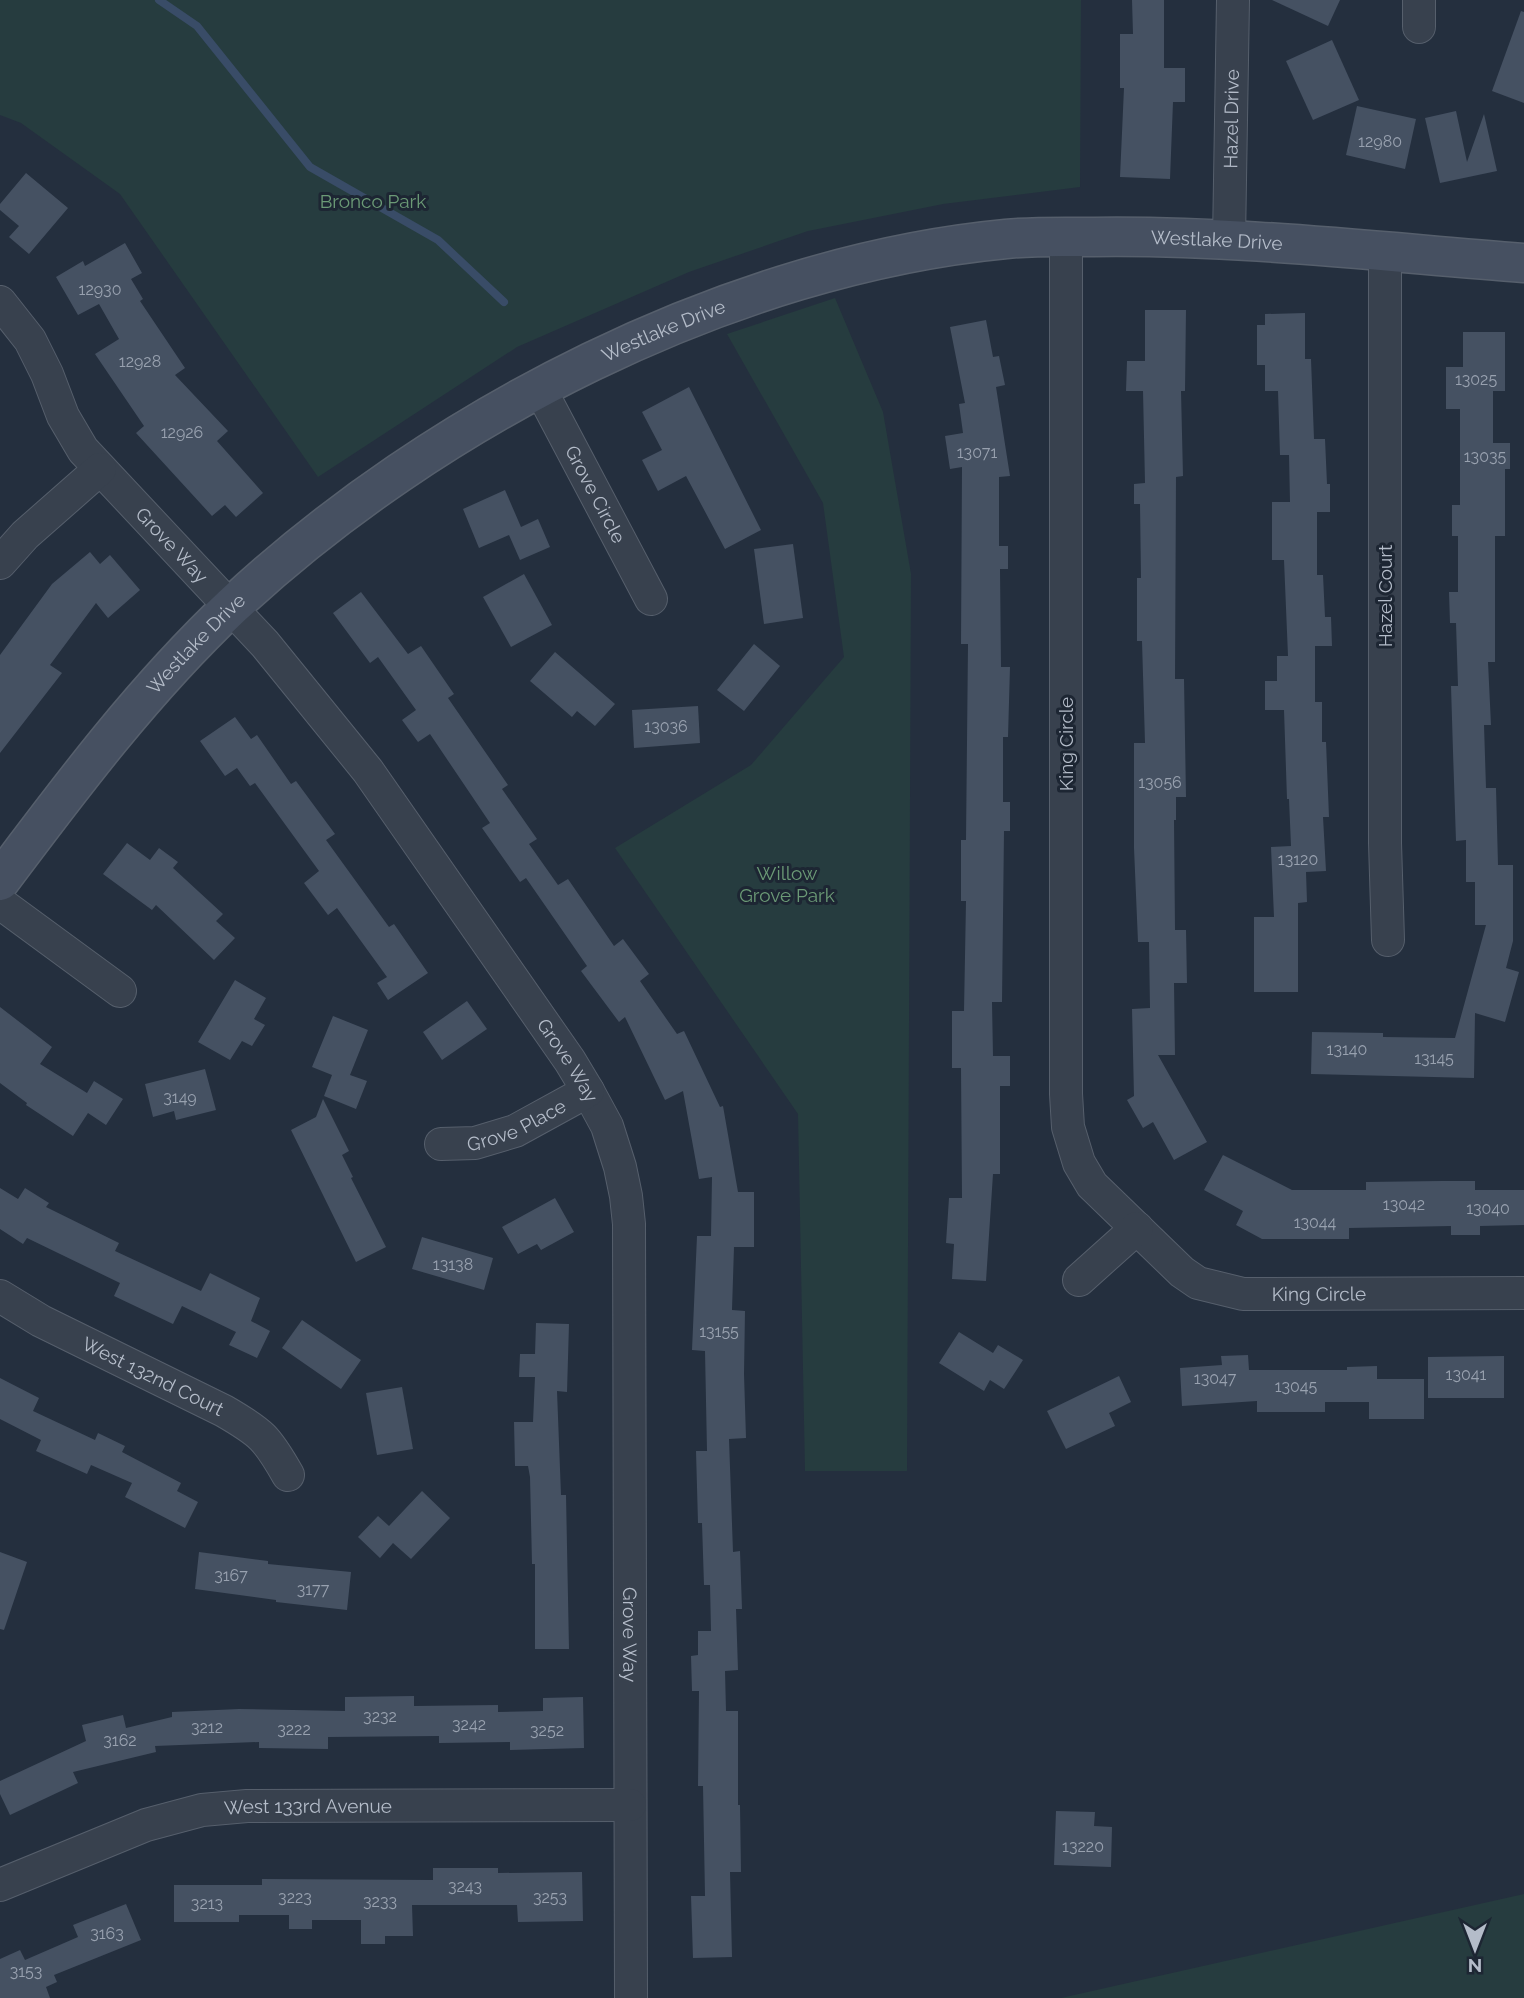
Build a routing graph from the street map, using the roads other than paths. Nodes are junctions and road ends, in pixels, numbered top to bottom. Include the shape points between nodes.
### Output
1 (1233, 0) edge
2 (1066, 237) junction
3 (1229, 240) junction
4 (1385, 253) junction
5 (1524, 262) edge
6 (0, 302) edge
7 (540, 389) junction
8 (100, 469) junction
9 (0, 563) edge
10 (651, 599) dead end
11 (231, 607) junction
12 (0, 881) edge
13 (0, 903) edge
14 (1388, 940) dead end
15 (120, 991) dead end
16 (588, 1091) junction
17 (440, 1144) dead end
18 (1136, 1227) junction
19 (1079, 1280) dead end
20 (1524, 1293) edge
21 (0, 1296) edge
22 (288, 1475) dead end
23 (630, 1805) junction
24 (0, 1885) edge
25 (631, 1998) edge

1 - 3 street, Hazel Drive
2 - 3 street, Westlake Drive
2 - 7 street, Westlake Drive via 1010,238 924,249 837,268 669,327
2 - 18 street, King Circle via 1068,1127 1079,1163 1092,1185
3 - 4 street, Westlake Drive
4 - 5 street, Westlake Drive
4 - 14 street, Hazel Court
6 - 8 street, Grove Way via 30,340 63,416
7 - 10 street, Grove Circle
7 - 11 street, Westlake Drive via 391,478
8 - 9 street
8 - 11 street, Grove Way
11 - 12 street, Westlake Drive via 102,748
11 - 16 street, Grove Way via 368,771
13 - 15 street
16 - 17 street, Grove Place via 515,1131 475,1143
16 - 23 street, Grove Way via 607,1126 620,1167 629,1224
18 - 19 street
18 - 20 street, King Circle via 1199,1283 1243,1294
21 - 22 street, West 132nd Court via 254,1428 269,1442
23 - 24 street, West 133rd Avenue via 202,1810 146,1825
23 - 25 street, Grove Way

